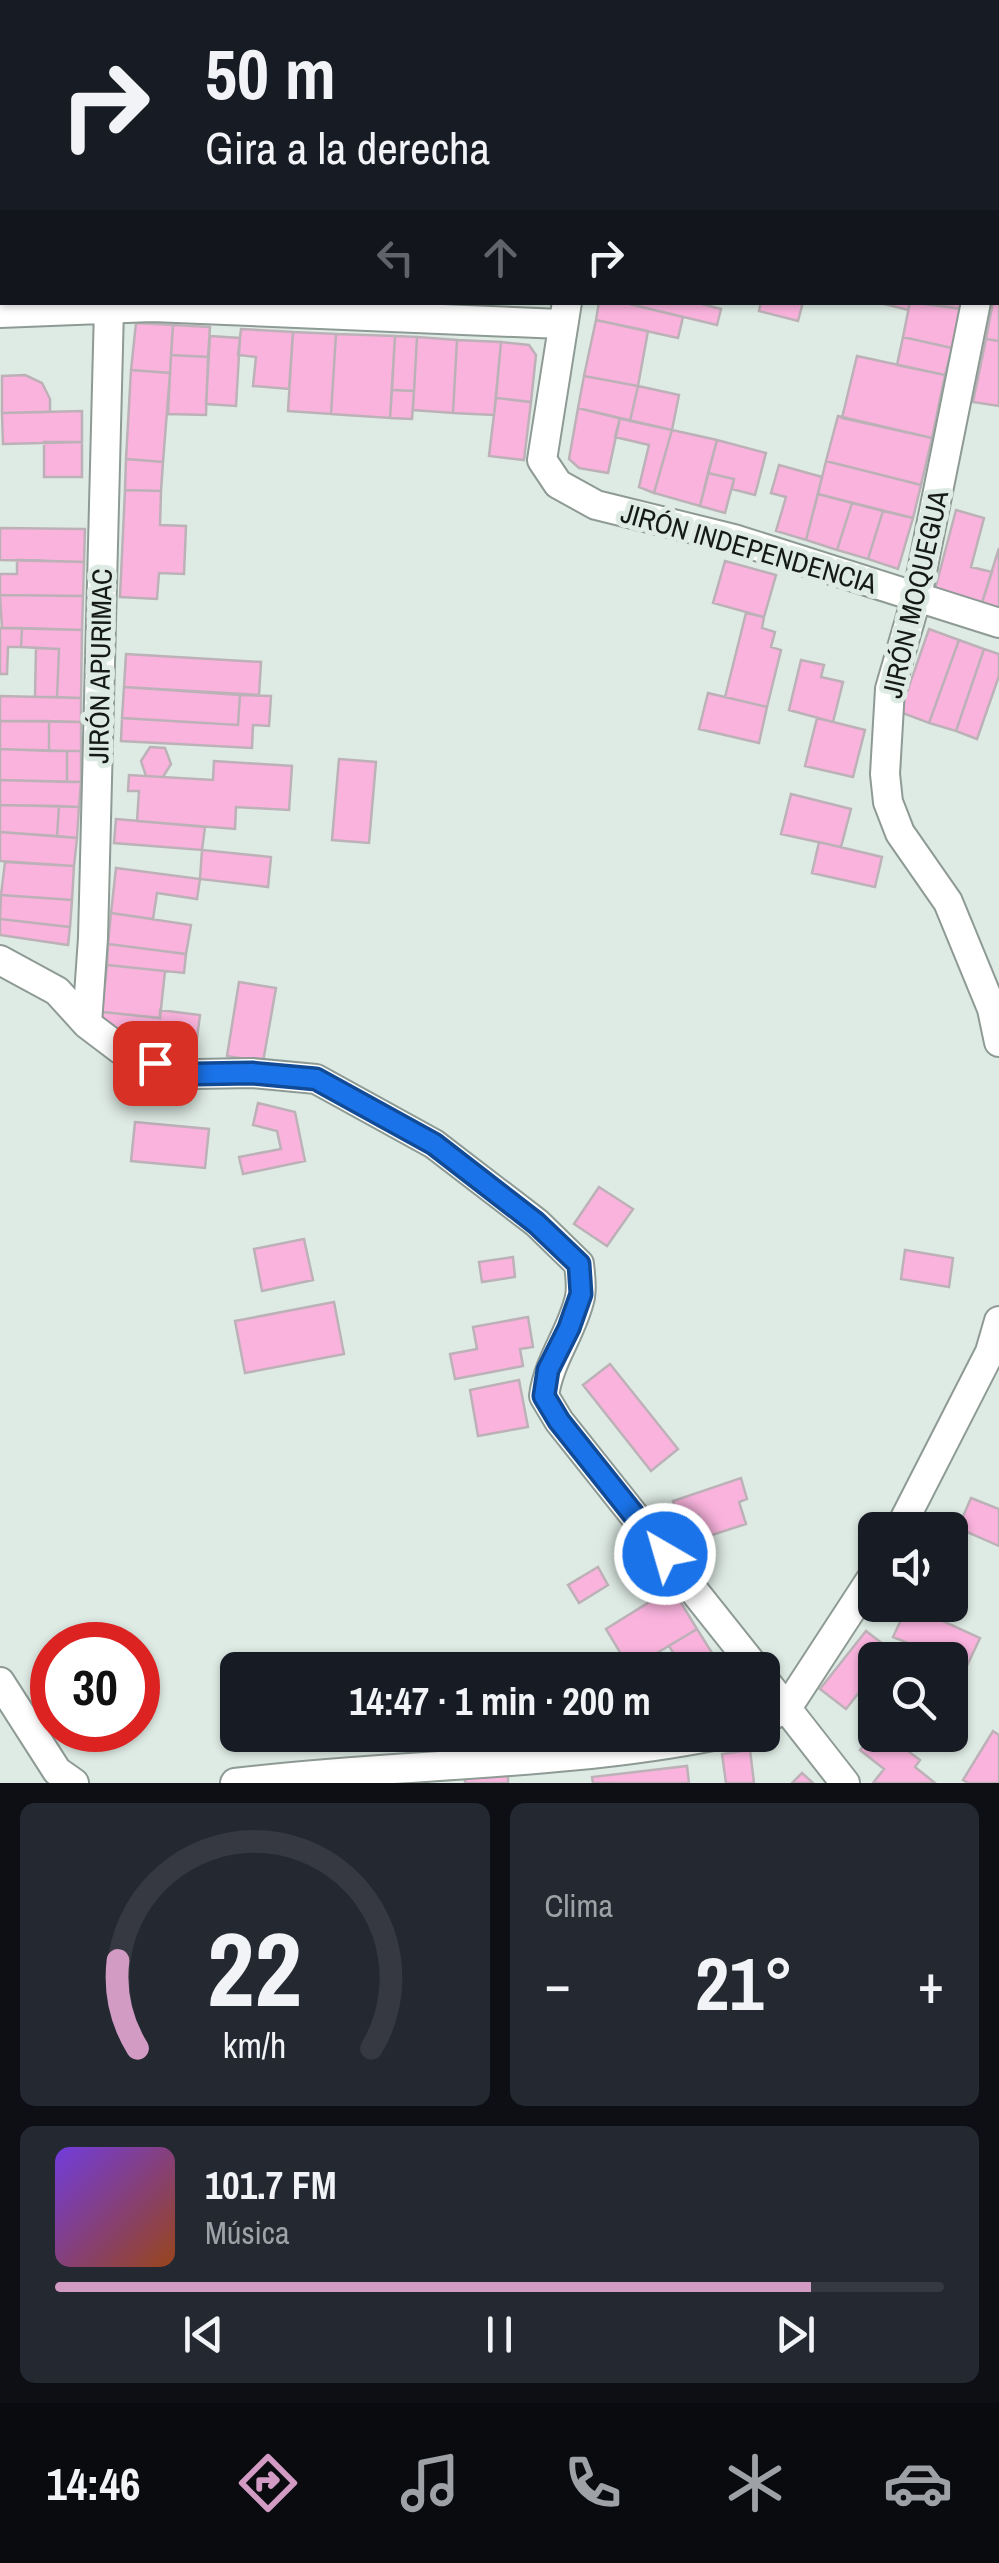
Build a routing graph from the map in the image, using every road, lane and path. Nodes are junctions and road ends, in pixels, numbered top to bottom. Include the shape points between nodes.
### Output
1 (141, 305) edge
2 (198, 305) edge
3 (975, 305) edge
4 (109, 308) junction
5 (0, 313) edge
6 (564, 313) edge
7 (917, 596) junction
8 (999, 624) edge
9 (0, 960) edge
10 (87, 1024) junction
11 (999, 1042) edge
12 (999, 1322) edge
13 (908, 1512) edge
14 (858, 1597) edge
15 (743, 1652) edge
16 (0, 1682) edge
17 (780, 1707) edge
18 (780, 1719) edge
19 (586, 1752) edge
20 (74, 1783) edge
21 (235, 1783) edge
22 (845, 1783) edge

1 - 4 street
2 - 6 street
3 - 7 street, JIRÓN MOQUEGUA
4 - 5 street
4 - 10 street, JIRÓN APURIMAC
6 - 7 street, JIRÓN INDEPENDENCIA via 542,460 558,484 596,505
7 - 8 street, JIRÓN INDEPENDENCIA
7 - 11 street, JIRÓN MOQUEGUA via 890,689 888,802 900,832 948,902
9 - 10 street via 57,991
10 - 15 street via 120,1049 194,1074 316,1079 434,1144 579,1264 581,1294 548,1370 544,1396
12 - 13 street
14 - 17 street
16 - 20 street via 57,1771
18 - 22 street
19 - 21 street

